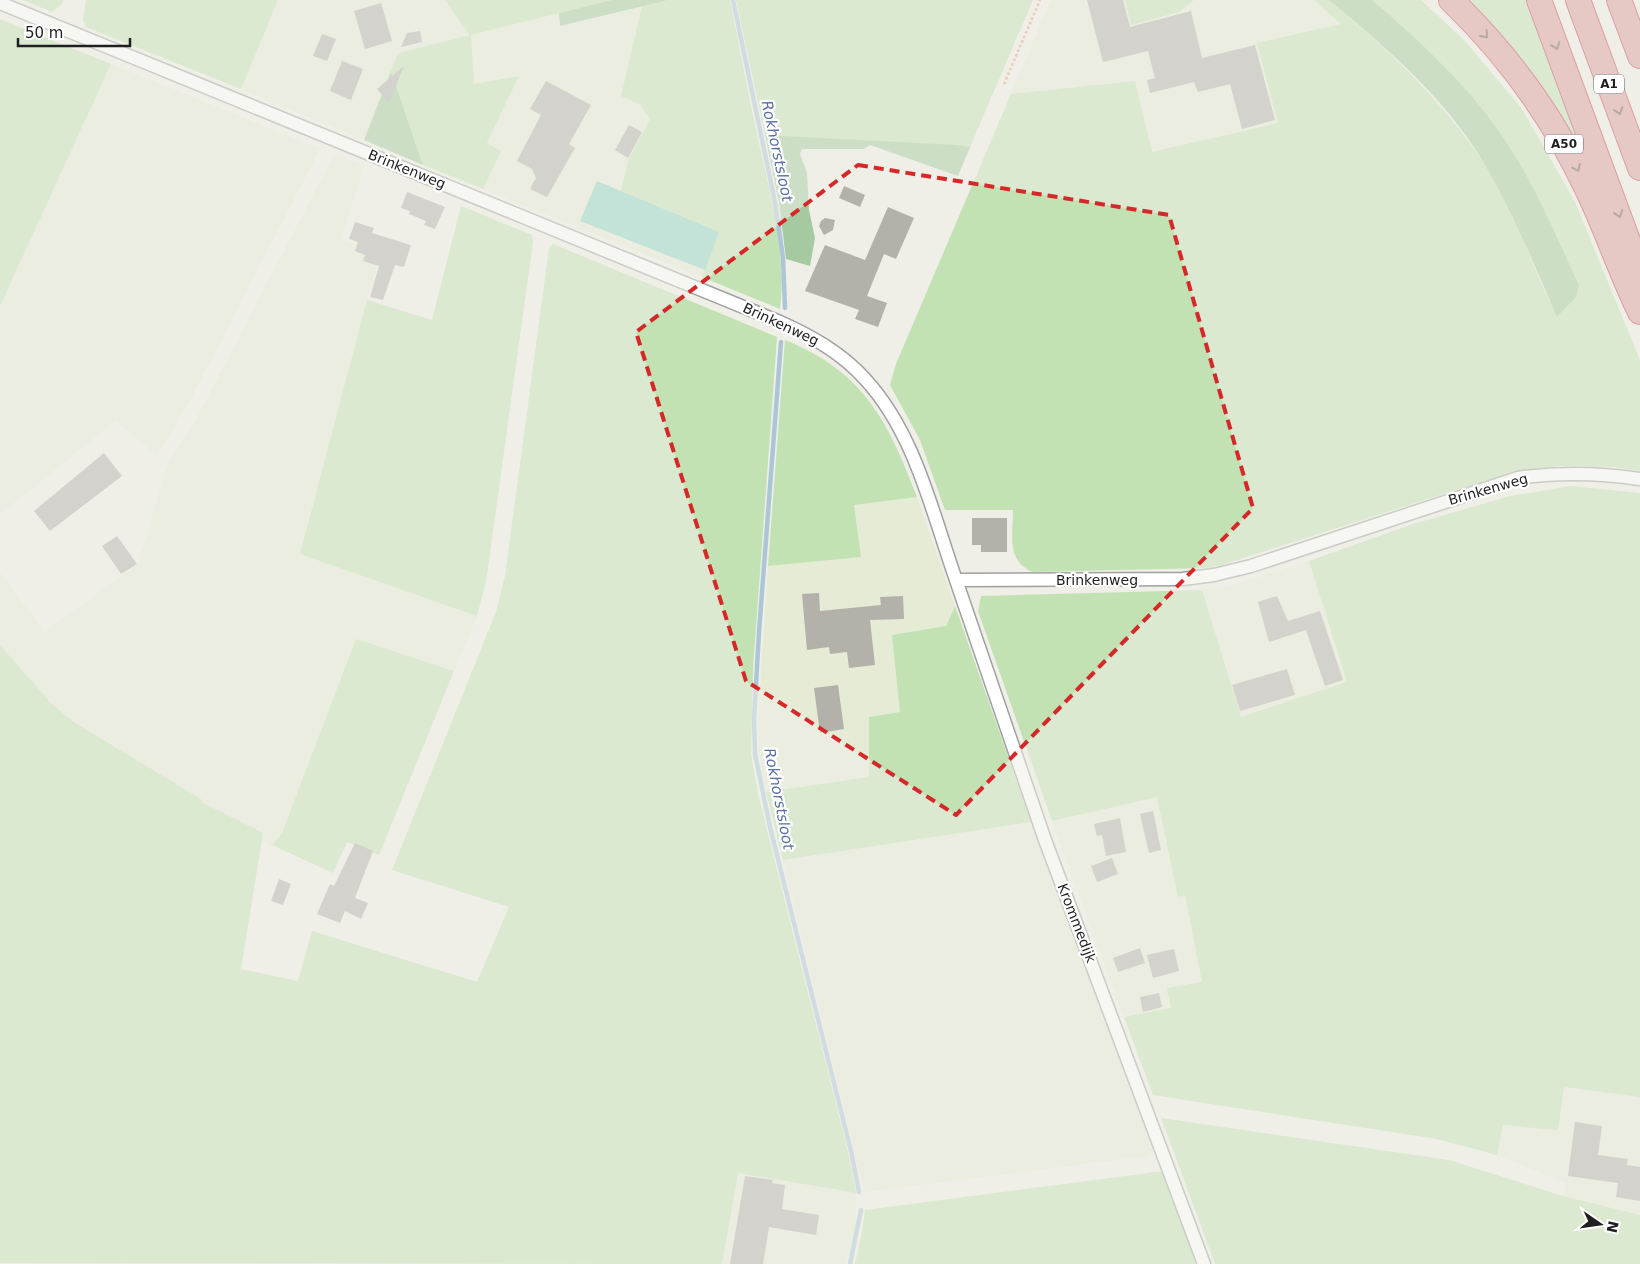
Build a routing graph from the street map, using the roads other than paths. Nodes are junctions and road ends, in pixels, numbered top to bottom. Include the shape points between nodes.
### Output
1 (1451, 0) edge
2 (1539, 0) edge
3 (1578, 0) edge
4 (1619, 0) edge
5 (0, 4) edge
6 (1640, 56) edge
7 (1640, 168) edge
8 (1640, 272) edge
9 (1640, 312) edge
10 (1640, 479) edge
11 (956, 580) junction
12 (1204, 1264) edge

1 -> 9 highway, A50 via 1512,66 1569,151
2 -> 8 highway, A1
3 -> 7 highway, A1
4 - 6 highway
5 - 11 street, Brinkenweg via 762,314 822,343 865,378 894,419 915,464
10 - 11 street, Brinkenweg via 1600,473 1518,478 1251,566 1214,575 1156,580
11 - 12 street, Krommedijk via 1045,840

